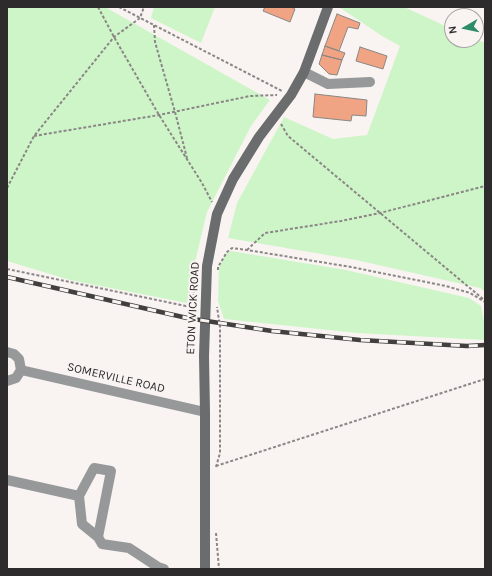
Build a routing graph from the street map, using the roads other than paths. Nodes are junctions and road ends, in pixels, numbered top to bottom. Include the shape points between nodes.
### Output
1 (328, 7) edge
2 (304, 72) junction
3 (370, 82) dead end
4 (7, 352) edge
5 (21, 370) junction
6 (7, 381) edge
7 (205, 412) junction
8 (7, 480) edge
9 (79, 496) junction
10 (98, 538) junction
11 (158, 568) edge
12 (205, 569) edge

1 - 2 main road, ETON WICK ROAD
2 - 3 street via 328,84
2 - 7 main road, ETON WICK ROAD via 233,179 217,214 206,266
4 - 5 street via 19,359
5 - 6 street via 16,378
5 - 7 street, SOMERVILLE ROAD
7 - 12 main road, ETON WICK ROAD
8 - 9 street
9 - 10 street via 82,524
9 - 10 street via 94,468 111,471
10 - 11 street via 102,544 129,548

